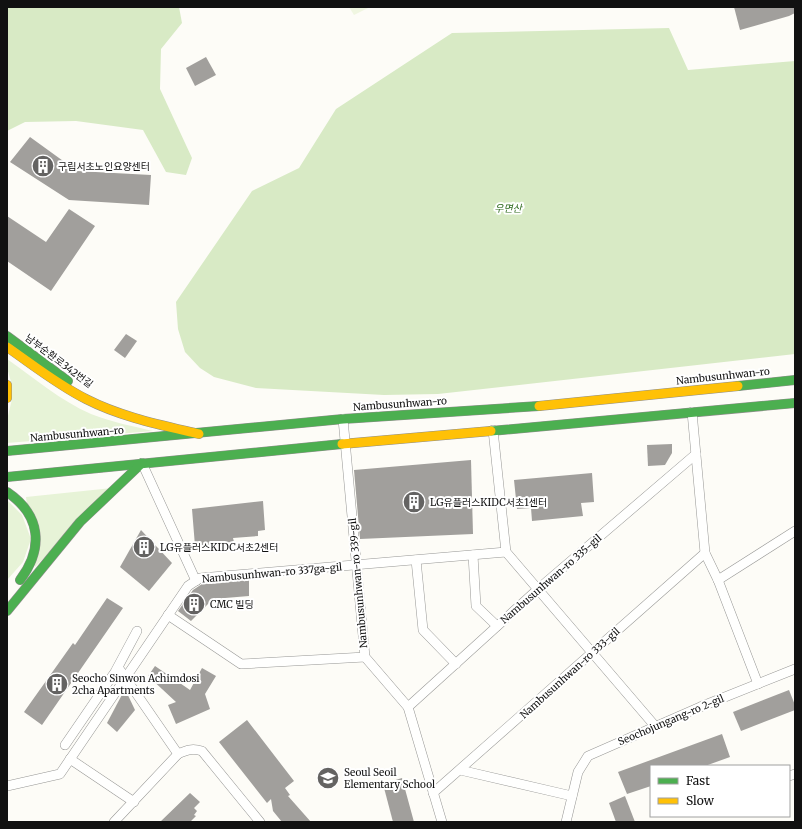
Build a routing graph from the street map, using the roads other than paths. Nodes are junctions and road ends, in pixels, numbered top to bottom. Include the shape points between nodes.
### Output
1 (7, 336) edge
2 (7, 347) edge
3 (795, 380) edge
4 (7, 385) edge
5 (7, 398) edge
6 (795, 403) edge
7 (97, 405) junction
8 (692, 412) junction
9 (343, 419) junction
10 (493, 430) junction
11 (198, 434) junction
12 (345, 444) junction
13 (7, 451) edge
14 (696, 454) junction
15 (142, 463) junction
16 (7, 477) edge
17 (7, 492) edge
18 (795, 531) edge
19 (506, 552) junction
20 (705, 553) junction
21 (472, 555) junction
22 (416, 560) junction
23 (357, 566) junction
24 (718, 580) junction
25 (196, 581) junction
26 (12, 588) dead end
27 (537, 590) junction
28 (7, 611) edge
29 (168, 615) junction
30 (497, 626) junction
31 (594, 652) junction
32 (365, 657) junction
33 (456, 664) junction
34 (795, 669) edge
35 (126, 677) junction
36 (758, 684) junction
37 (408, 707) junction
38 (656, 726) junction
39 (65, 745) dead end
40 (178, 754) junction
41 (70, 759) junction
42 (460, 770) junction
43 (7, 786) edge
44 (434, 793) junction
45 (572, 796) junction
46 (134, 802) junction
47 (114, 822) edge
48 (260, 822) edge
49 (442, 822) edge
50 (566, 822) edge

1 - 7 main road, 남부순환로342번길 via 60,374
2 - 7 main road
3 - 9 main road, Nambusunhwan-ro via 549,405
4 - 5 main road
6 - 8 main road
7 - 11 main road via 134,418
8 - 10 main road
8 - 14 street
9 - 11 main road, Nambusunhwan-ro
9 - 12 street, Nambusunhwan-ro 339-gil
10 - 12 main road
10 - 19 street
11 - 13 main road, Nambusunhwan-ro
12 - 15 main road
12 - 23 street, Nambusunhwan-ro 339-gil
14 - 20 street
14 - 27 street, Nambusunhwan-ro 335-gil
15 - 16 main road
15 - 25 street
15 - 28 main road via 80,522
17 - 26 main road via 30,514 36,539 31,566
18 - 24 street
19 - 21 street, Nambusunhwan-ro 337ga-gil
19 - 27 street
20 - 24 street
20 - 31 street, Nambusunhwan-ro 333-gil
21 - 22 street, Nambusunhwan-ro 337ga-gil
21 - 30 street via 476,606
22 - 23 street, Nambusunhwan-ro 337ga-gil
22 - 33 street via 423,630
23 - 25 street, Nambusunhwan-ro 337ga-gil via 200,578
23 - 32 street, Nambusunhwan-ro 339-gil
24 - 36 street
25 - 29 street, Nambusunhwan-ro 337ga-gil via 188,586
27 - 30 street, Nambusunhwan-ro 335-gil
27 - 31 street
29 - 32 street via 241,664
29 - 35 street, Nambusunhwan-ro 337ga-gil
30 - 33 street, Nambusunhwan-ro 335-gil
31 - 38 street
31 - 42 street, Nambusunhwan-ro 333-gil
32 - 37 street, Nambusunhwan-ro 339-gil
33 - 37 street, Nambusunhwan-ro 335-gil
34 - 36 street, Seochojungang-ro 2-gil
35 - 39 street via 118,667 137,631 115,672
35 - 40 street
35 - 41 street, Nambusunhwan-ro 337ga-gil
36 - 38 street, Seochojungang-ro 2-gil
37 - 44 street, Nambusunhwan-ro 339-gil
38 - 45 street, Seochojungang-ro 2-gil via 588,756 578,772
40 - 46 street
40 - 48 street via 195,749 202,752
41 - 43 street, Nambusunhwan-ro 337ga-gil via 60,774
41 - 46 street
42 - 44 street, Nambusunhwan-ro 333-gil
42 - 45 street
44 - 49 street, Nambusunhwan-ro 339-gil
45 - 50 street, Seochojungang-ro 2-gil
46 - 47 street

